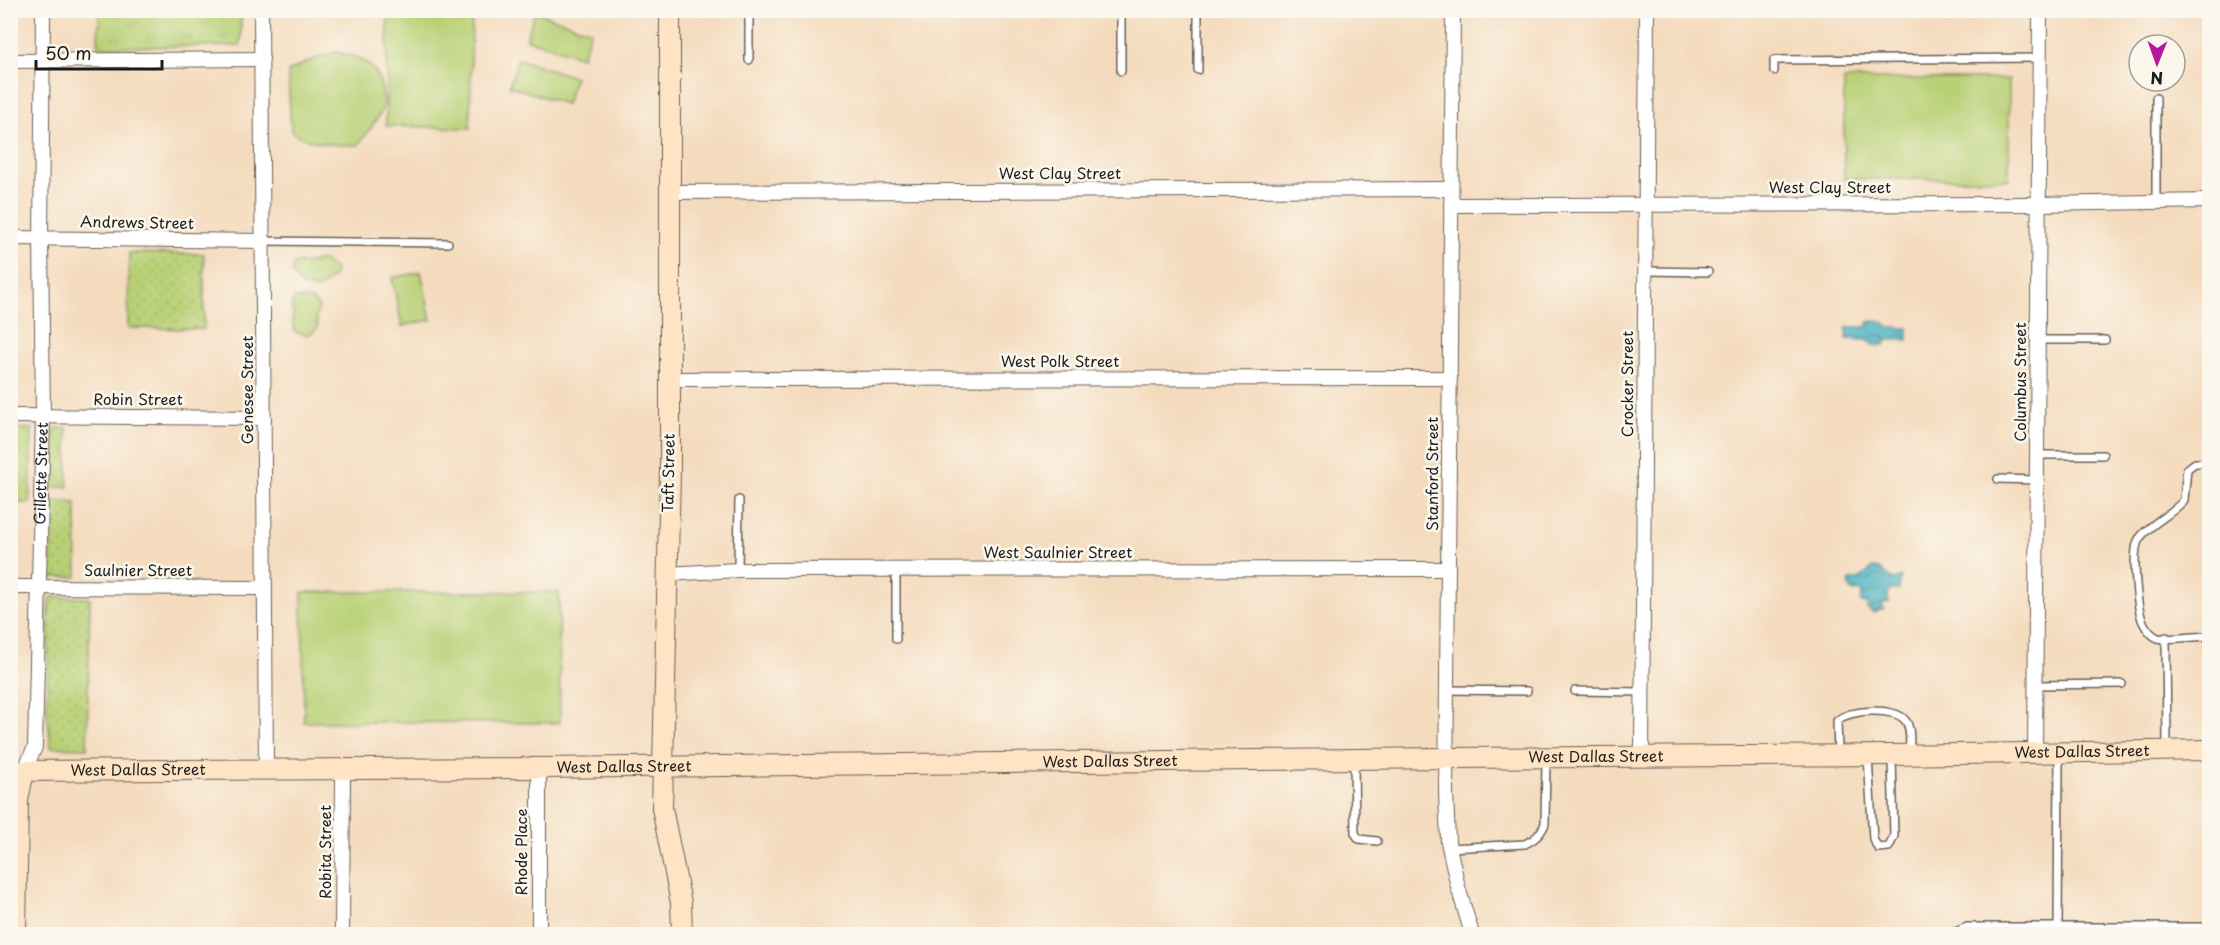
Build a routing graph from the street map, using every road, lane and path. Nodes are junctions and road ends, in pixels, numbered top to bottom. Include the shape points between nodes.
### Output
1 (43, 10) edge
2 (261, 10) edge
3 (670, 10) edge
4 (749, 10) edge
5 (1121, 10) edge
6 (1198, 10) edge
7 (1453, 10) edge
8 (1647, 10) edge
9 (2040, 10) edge
10 (2040, 58) junction
11 (262, 59) junction
12 (42, 60) junction
13 (749, 60) dead end
14 (10, 61) edge
15 (1198, 70) dead end
16 (1121, 71) dead end
17 (1774, 71) dead end
18 (2156, 98) dead end
19 (1451, 189) junction
20 (670, 192) junction
21 (2210, 201) edge
22 (2156, 202) junction
23 (2038, 204) junction
24 (1451, 205) junction
25 (1646, 205) junction
26 (10, 238) edge
27 (41, 238) junction
28 (264, 241) junction
29 (448, 243) dead end
30 (1646, 271) junction
31 (1708, 272) dead end
32 (2037, 340) junction
33 (2105, 340) dead end
34 (1450, 378) junction
35 (670, 379) junction
36 (10, 416) edge
37 (43, 416) junction
38 (264, 418) junction
39 (2037, 455) junction
40 (2103, 455) dead end
41 (2210, 463) edge
42 (1998, 479) dead end
43 (2036, 480) junction
44 (739, 500) dead end
45 (1448, 569) junction
46 (738, 570) junction
47 (896, 570) junction
48 (667, 574) junction
49 (10, 587) edge
50 (37, 587) junction
51 (265, 588) junction
52 (2210, 636) edge
53 (2166, 637) junction
54 (896, 639) dead end
55 (2122, 684) dead end
56 (2035, 685) junction
57 (1447, 690) junction
58 (1527, 691) dead end
59 (1575, 691) dead end
60 (1643, 692) junction
61 (2210, 750) edge
62 (2167, 751) junction
63 (2059, 753) junction
64 (2035, 754) junction
65 (1901, 755) junction
66 (1838, 756) junction
67 (1868, 756) junction
68 (1447, 758) junction
69 (1546, 758) junction
70 (1642, 758) junction
71 (1354, 759) junction
72 (662, 766) junction
73 (539, 768) junction
74 (343, 769) junction
75 (266, 770) junction
76 (17, 771) edge
77 (1377, 841) dead end
78 (1450, 848) junction
79 (2210, 927) edge
80 (2058, 931) edge
81 (2192, 931) edge
82 (16, 934) edge
83 (342, 934) edge
84 (539, 934) edge
85 (682, 934) edge
86 (1472, 934) edge
87 (1950, 934) edge

1 - 12 street, Gillette Street
2 - 11 street, Genesee Street
3 - 20 main road, Taft Street
4 - 13 lane
5 - 16 lane
6 - 15 lane
7 - 19 street, Stanford Street
8 - 25 street, Crocker Street
9 - 10 street, Columbus Street
10 - 17 lane via 1774,60
10 - 23 street, Columbus Street
11 - 12 street
11 - 28 street, Genesee Street
12 - 14 street
12 - 27 street, Gillette Street
18 - 22 lane
19 - 20 street, West Clay Street
19 - 24 street, Stanford Street
20 - 35 main road, Taft Street
21 - 22 street, West Clay Street
22 - 23 street, West Clay Street
23 - 25 street, West Clay Street
23 - 32 street, Columbus Street
24 - 25 street, West Clay Street
24 - 34 street, Stanford Street
25 - 30 street, Crocker Street
26 - 27 street, Andrews Street
27 - 28 street, Andrews Street
27 - 37 street, Gillette Street
28 - 29 lane
28 - 38 street, Genesee Street
30 - 31 lane
30 - 60 street, Crocker Street
32 - 33 lane
32 - 39 street, Columbus Street
34 - 35 street, West Polk Street
34 - 45 street, Stanford Street
35 - 48 main road, Taft Street
36 - 37 street, Robin Street
37 - 38 street, Robin Street
37 - 50 street, Gillette Street
38 - 51 street, Genesee Street
39 - 40 lane
39 - 43 street, Columbus Street
41 - 53 lane via 2195,463 2187,468 2184,500 2137,541 2135,559 2143,622 2157,638
42 - 43 lane
43 - 56 street, Columbus Street
44 - 46 lane
45 - 47 street, West Saulnier Street
45 - 57 street, Stanford Street
46 - 47 street, West Saulnier Street
46 - 48 street, West Saulnier Street
47 - 54 lane
48 - 72 main road, Taft Street
49 - 50 street, Saulnier Street
50 - 51 street, Saulnier Street
50 - 76 street, Gillette Street via 35,747
51 - 75 street, Genesee Street
52 - 53 lane
53 - 62 lane
55 - 56 lane
56 - 64 street, Columbus Street
57 - 58 lane
57 - 68 street, Stanford Street
59 - 60 lane
60 - 70 street, Crocker Street
61 - 62 main road, West Dallas Street
62 - 63 main road, West Dallas Street
63 - 64 main road, West Dallas Street
63 - 80 lane
64 - 65 main road, West Dallas Street
65 - 66 lane via 1909,726 1904,718 1896,712 1862,712 1842,715 1837,721
65 - 67 main road, West Dallas Street
65 - 67 lane via 1894,836 1889,847 1878,848 1873,839
66 - 67 main road, West Dallas Street
66 - 70 main road, West Dallas Street
68 - 69 main road, West Dallas Street
68 - 71 main road, West Dallas Street
68 - 78 street, Stanford Street
69 - 70 main road, West Dallas Street
69 - 78 lane via 1545,824 1541,834 1525,844
71 - 72 main road, West Dallas Street
71 - 77 lane via 1355,833 1359,839
72 - 73 main road, West Dallas Street
72 - 85 main road, Taft Street via 662,808 681,903
73 - 74 main road, West Dallas Street
73 - 84 street, Rhode Place
74 - 75 main road, West Dallas Street
74 - 83 street, Robita Street
75 - 76 main road, West Dallas Street
76 - 82 main road, Gillette Street
78 - 86 street, Stanford Street
79 - 81 lane
80 - 81 lane
80 - 87 lane via 1967,927

